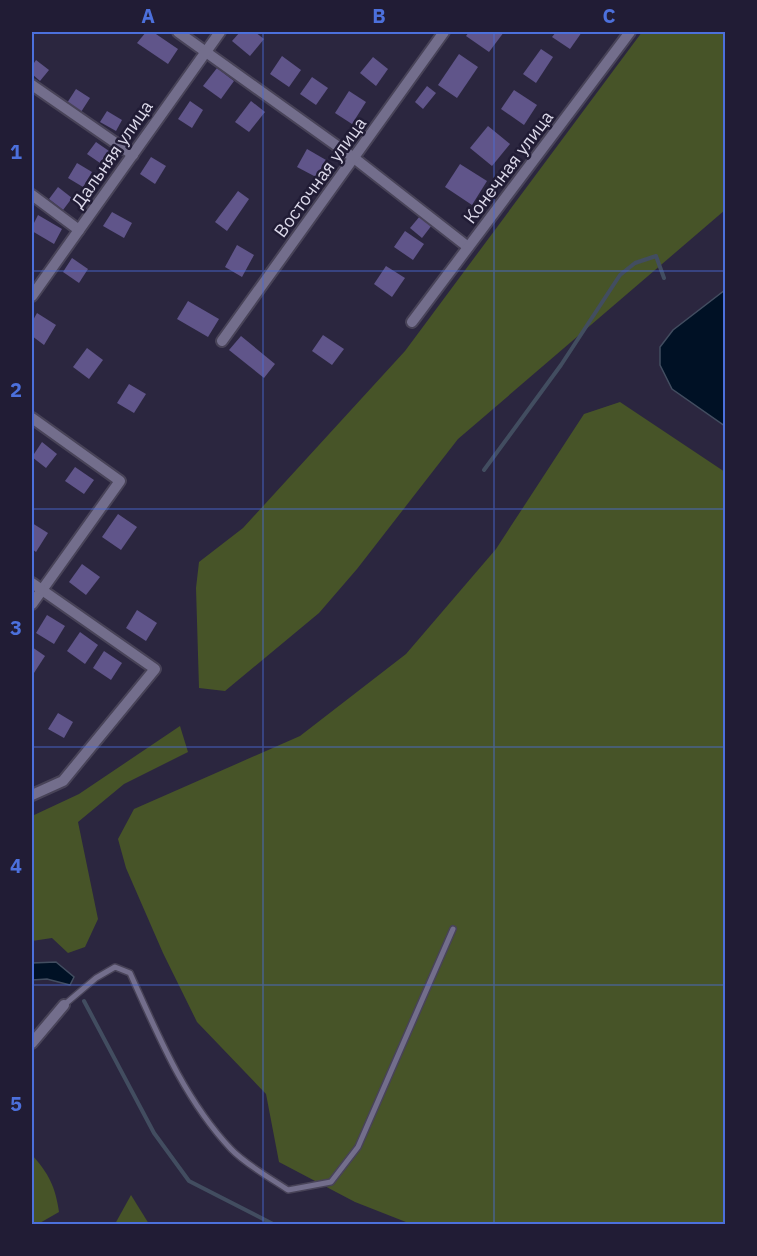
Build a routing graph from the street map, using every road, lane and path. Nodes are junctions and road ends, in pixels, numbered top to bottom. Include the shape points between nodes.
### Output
1 (178, 32) edge
2 (220, 32) edge
3 (444, 32) edge
4 (630, 32) edge
5 (206, 51) junction
6 (32, 85) edge
7 (133, 154) junction
8 (354, 158) junction
9 (32, 195) edge
10 (79, 230) junction
11 (468, 247) junction
12 (32, 296) edge
13 (412, 322) dead end
14 (222, 341) dead end
15 (32, 418) edge
16 (32, 583) edge
17 (41, 590) junction
18 (32, 604) edge
19 (32, 795) edge
20 (453, 929) dead end
21 (64, 1005) joint
22 (32, 1043) edge

1 - 5 street
2 - 5 street, Дальняя улица
3 - 8 street, Восточная улица
4 - 11 street, Конечная улица
5 - 7 street, Дальняя улица
5 - 8 street
6 - 7 street
7 - 10 street, Дальняя улица
8 - 11 street
8 - 14 street, Восточная улица
9 - 10 street
10 - 12 street, Дальняя улица
11 - 13 street, Конечная улица
15 - 17 street via 120,481
16 - 17 street
17 - 18 street
17 - 19 street via 154,669 63,781
20 - 21 lane via 358,1148 331,1182 288,1190 232,1151 192,1100 130,973 115,967
21 - 22 street

